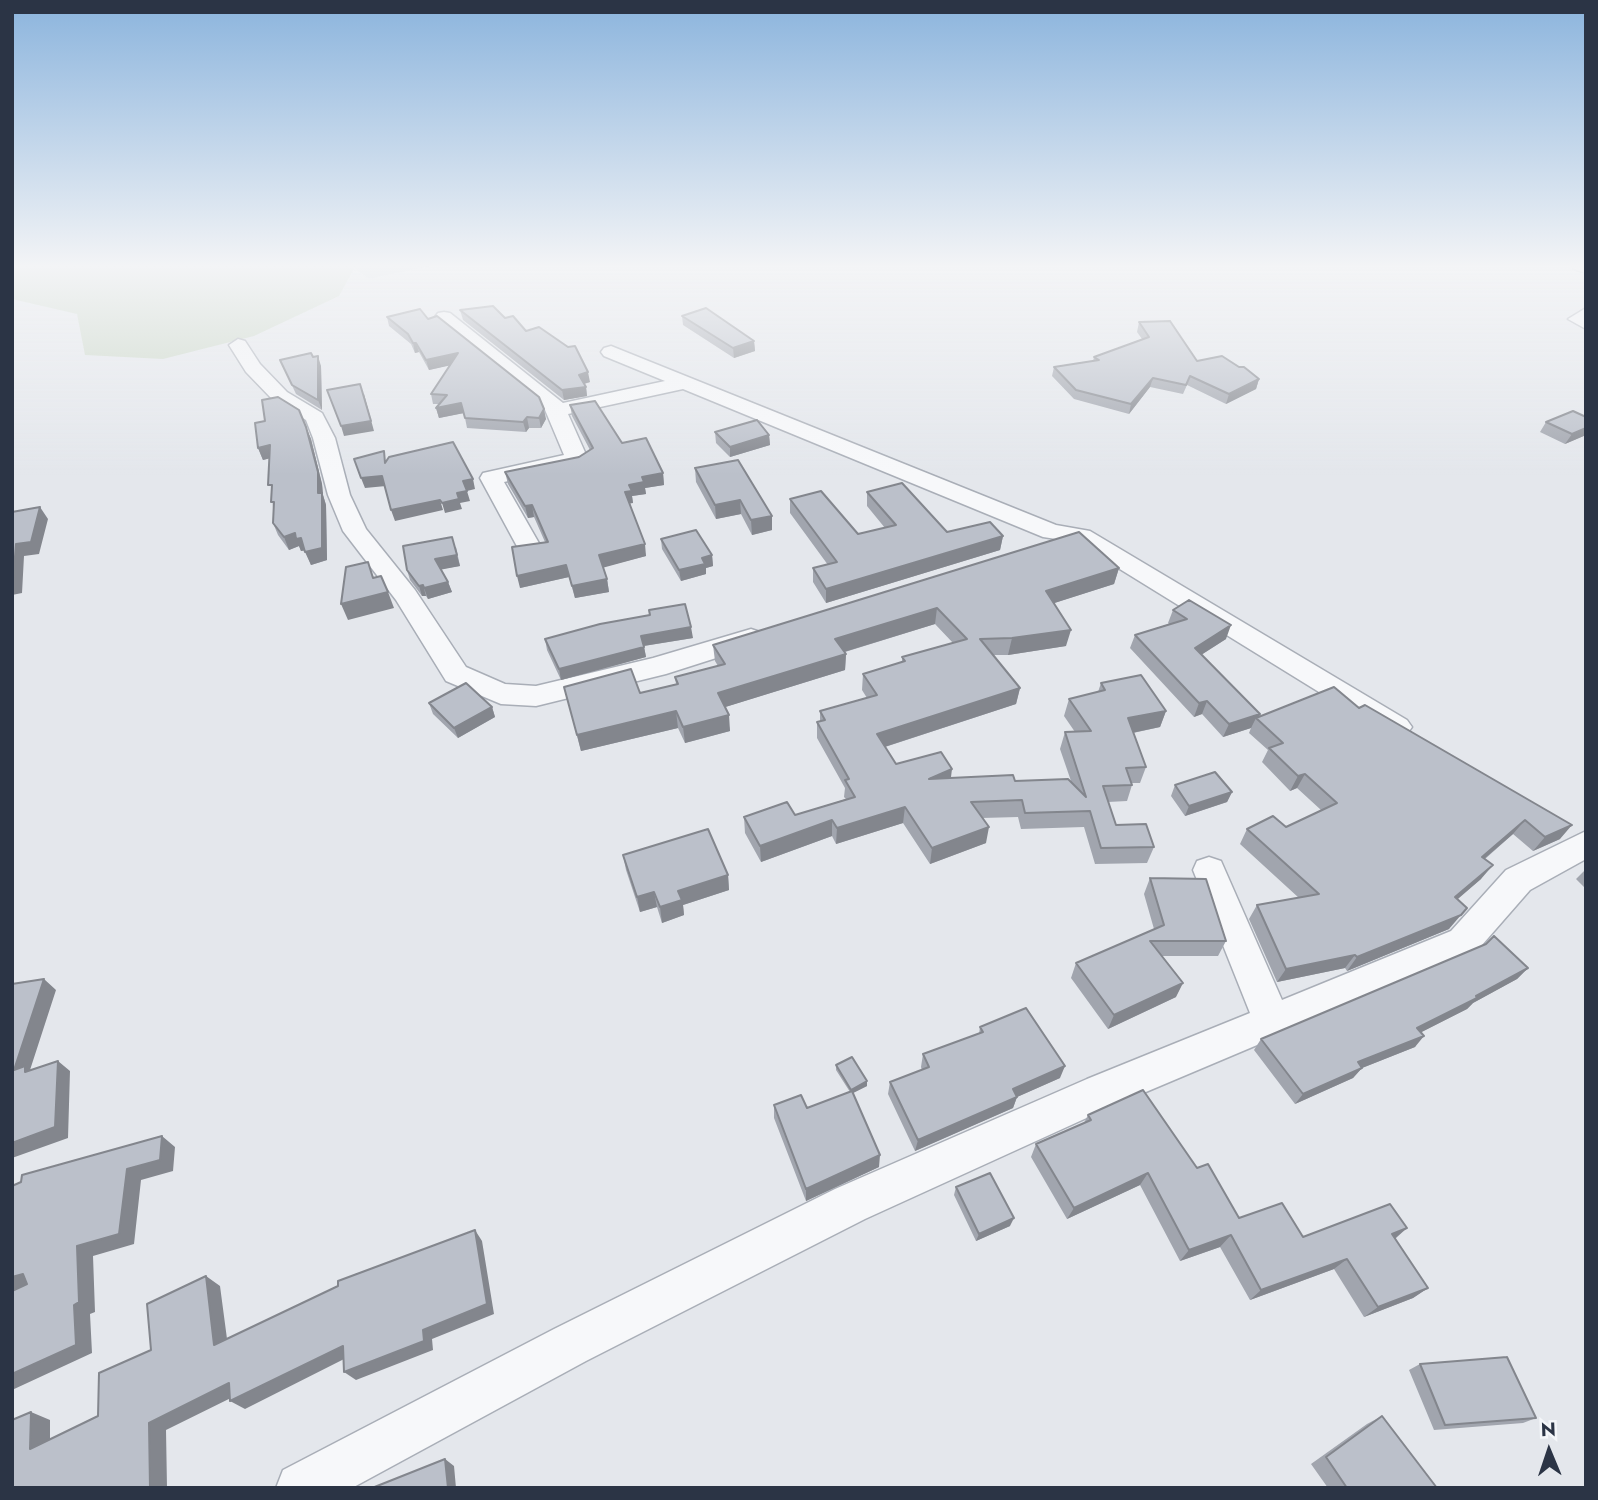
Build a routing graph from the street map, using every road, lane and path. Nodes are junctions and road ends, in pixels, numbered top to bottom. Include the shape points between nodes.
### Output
1 (467, 335) edge
2 (238, 345) dead end
3 (611, 352) dead end
4 (686, 382) junction
5 (556, 410) junction
6 (1082, 536) junction
7 (528, 545) edge
8 (1029, 552) edge
9 (776, 630) edge
10 (1423, 742) edge
11 (1582, 836) edge
12 (1209, 870) dead end
13 (1272, 1020) junction
14 (301, 1488) edge

1 - 5 street via 552,402
2 - 9 street via 280,396 315,417 355,531 406,596 456,674 501,694 536,696 656,667
3 - 4 street
4 - 5 street
4 - 6 street via 1051,532
5 - 7 street via 577,459 491,478
6 - 8 street
6 - 10 street
11 - 13 street via 1518,880 1463,942
12 - 13 street
13 - 14 street via 850,1203

